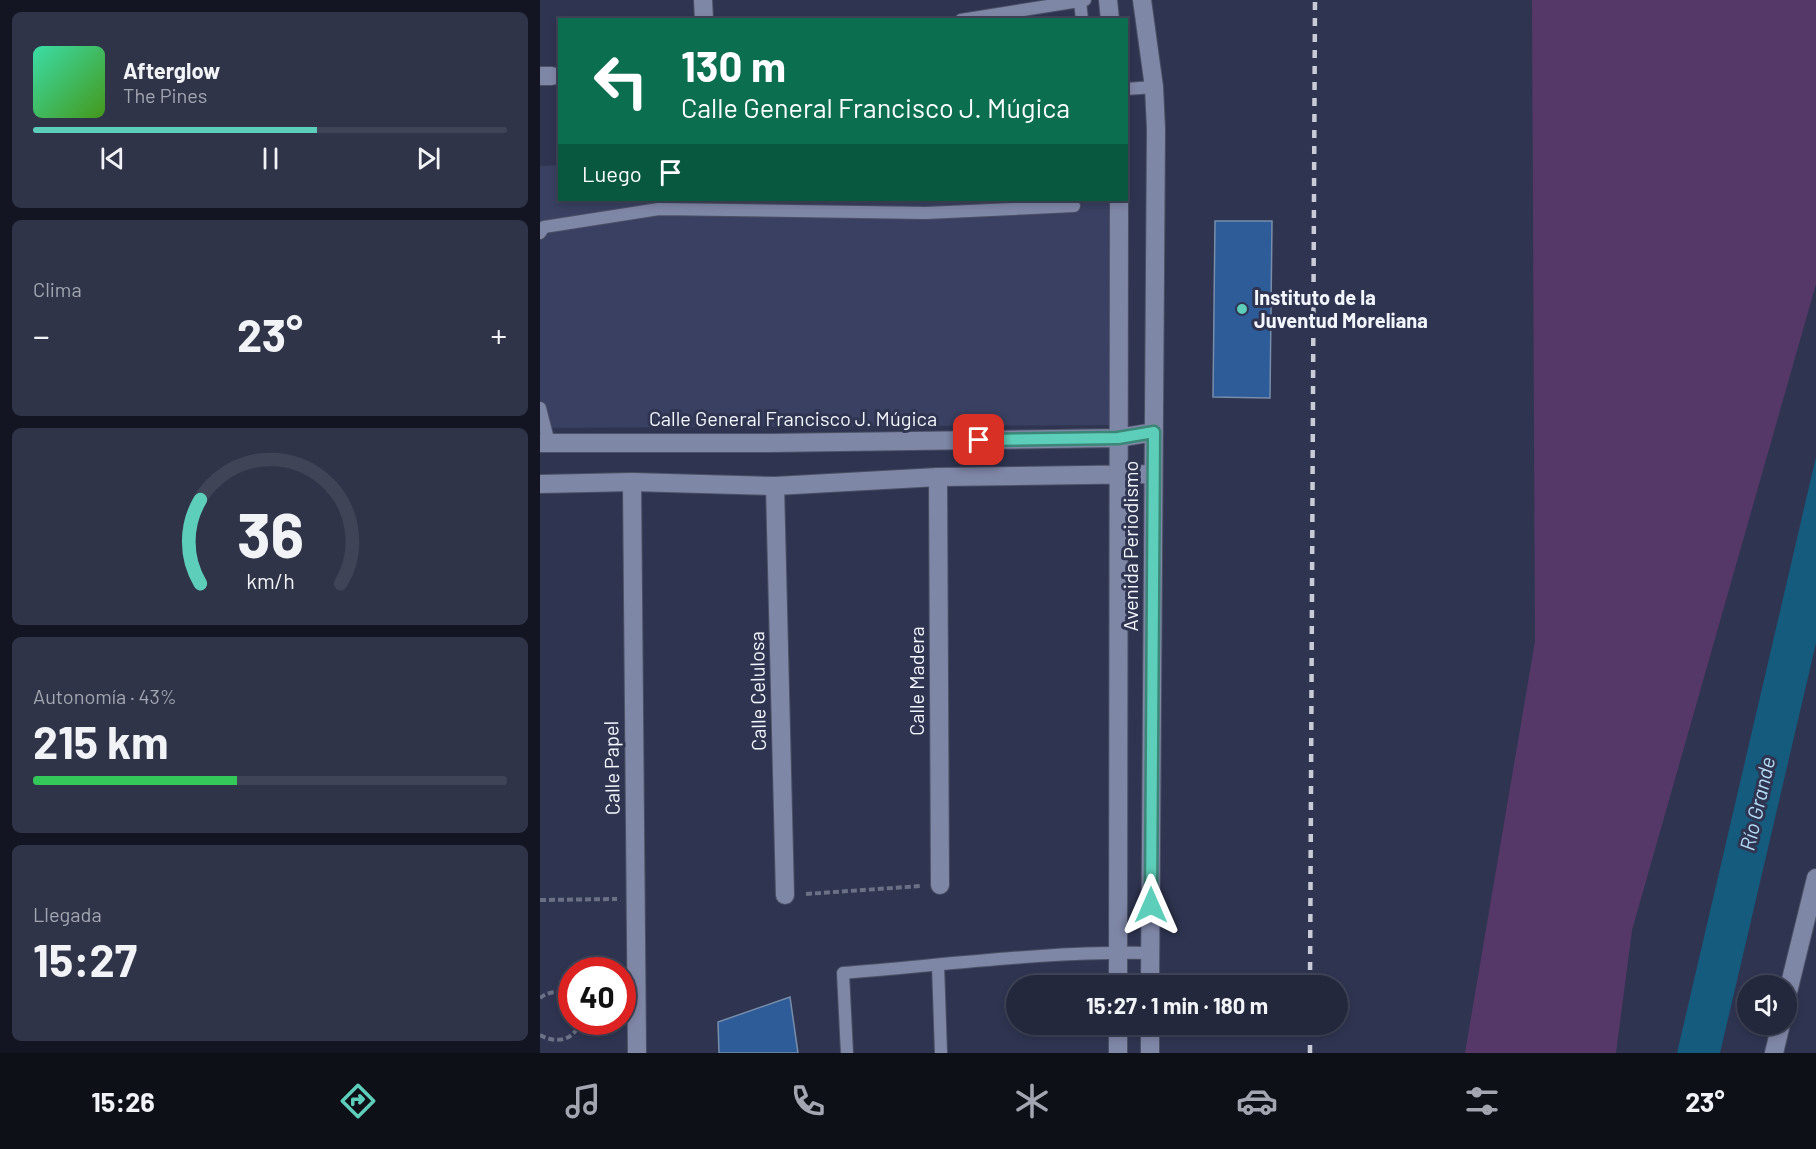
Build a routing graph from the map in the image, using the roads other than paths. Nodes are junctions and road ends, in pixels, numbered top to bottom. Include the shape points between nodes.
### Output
1 (703, 0) edge
2 (1082, 0) edge
3 (1108, 0) edge
4 (1142, 0) edge
5 (704, 18) edge
6 (973, 18) edge
7 (1082, 18) edge
8 (1110, 18) edge
9 (1154, 87) junction
10 (1128, 89) edge
11 (1119, 201) edge
12 (1074, 206) dead end
13 (540, 233) edge
14 (540, 408) edge
15 (1154, 432) junction
16 (1118, 438) junction
17 (545, 443) edge
18 (1118, 474) junction
19 (1154, 474) junction
20 (939, 477) junction
21 (632, 482) junction
22 (540, 484) edge
23 (775, 486) junction
24 (1816, 878) edge
25 (940, 885) road end
26 (785, 895) road end
27 (1118, 952) junction
28 (1150, 953) junction
29 (938, 966) junction
30 (1118, 975) edge
31 (1150, 975) edge
32 (1792, 975) edge
33 (1118, 1035) edge
34 (1150, 1035) edge
35 (1778, 1035) edge
36 (637, 1053) edge
37 (847, 1053) edge
38 (941, 1053) edge
39 (1118, 1053) edge
40 (1150, 1053) edge
41 (1774, 1053) edge

1 - 5 street
2 - 6 lane
2 - 7 lane
3 - 8 street
4 - 9 street, Avenida Periodismo
9 - 10 lane
9 - 15 street, Avenida Periodismo
11 - 16 street, Avenida Periodismo
12 - 13 lane via 926,213 659,209 544,227
14 - 17 lane
15 - 16 street, Calle General Francisco J. Múgica
15 - 19 street, Avenida Periodismo
16 - 17 street, Calle General Francisco J. Múgica
16 - 18 street, Avenida Periodismo
18 - 19 street
18 - 20 street
18 - 27 street, Avenida Periodismo
19 - 28 street, Avenida Periodismo
20 - 23 street
20 - 25 street, Calle Madera
21 - 22 street
21 - 23 street
21 - 36 street, Calle Papel
23 - 26 street, Calle Celulosa
24 - 32 street
27 - 28 lane
27 - 29 lane via 1028,955
27 - 30 street, Avenida Periodismo
28 - 31 street, Avenida Periodismo
29 - 37 lane via 843,974
29 - 38 lane
33 - 39 street
34 - 40 street
35 - 41 street

